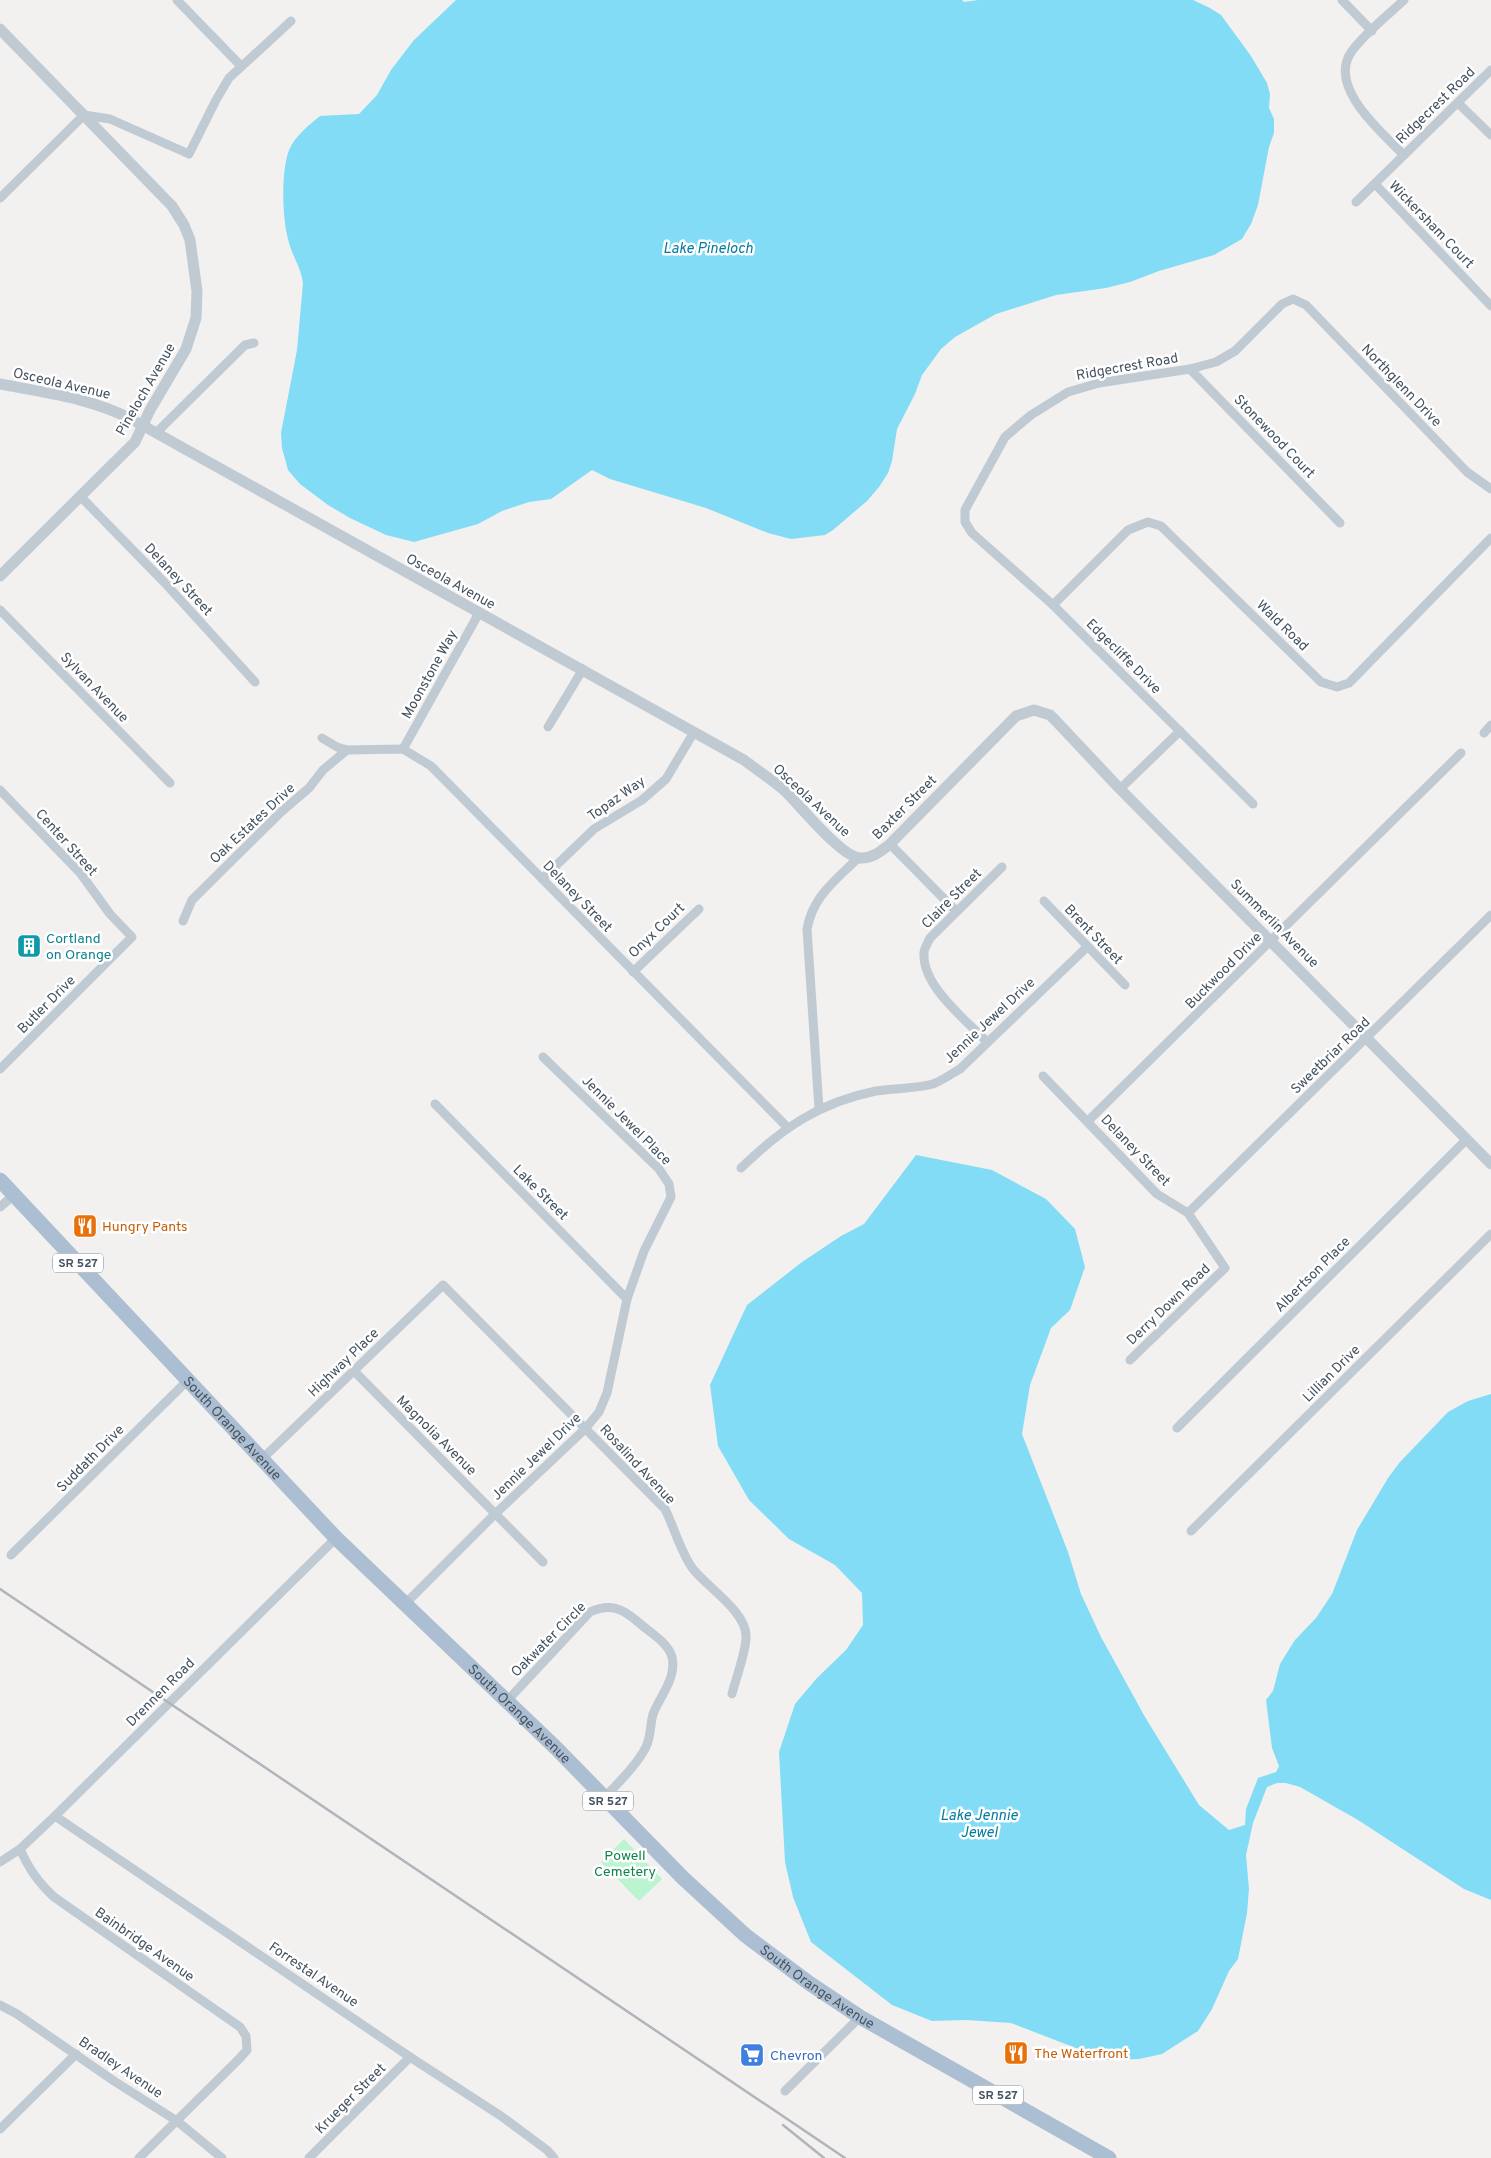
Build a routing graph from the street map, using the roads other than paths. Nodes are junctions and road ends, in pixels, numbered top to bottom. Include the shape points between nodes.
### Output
1 (178, 0) edge
2 (1342, 0) edge
3 (1404, 0) edge
4 (291, 21) dead end
5 (0, 30) edge
6 (1372, 31) junction
7 (241, 66) junction
8 (1491, 70) edge
9 (1458, 103) junction
10 (84, 115) junction
11 (1491, 135) edge
12 (1404, 155) junction
13 (1375, 184) junction
14 (0, 198) edge
15 (1356, 202) dead end
16 (1293, 299) joint
17 (1491, 306) edge
18 (254, 343) dead end
19 (1190, 369) junction
20 (0, 384) edge
21 (143, 426) junction
22 (156, 433) junction
23 (1491, 489) edge
24 (80, 496) junction
25 (1340, 523) dead end
26 (972, 532) joint
27 (1491, 538) edge
28 (0, 576) edge
29 (1053, 606) junction
30 (0, 610) edge
31 (479, 614) junction
32 (583, 669) junction
33 (255, 682) dead end
34 (1034, 710) joint
35 (1491, 725) edge
36 (548, 727) dead end
37 (1180, 731) junction
38 (694, 732) junction
39 (1484, 733) dead end
40 (322, 738) dead end
41 (403, 749) junction
42 (347, 750) junction
43 (1461, 753) dead end
44 (170, 783) dead end
45 (1120, 789) junction
46 (0, 790) edge
47 (1253, 804) dead end
48 (890, 844) junction
49 (858, 858) junction
50 (1002, 867) dead end
51 (542, 879) junction
52 (1044, 901) dead end
53 (699, 909) dead end
54 (956, 911) junction
55 (1491, 915) edge
56 (183, 921) dead end
57 (132, 937) joint
58 (1272, 941) junction
59 (1087, 947) junction
60 (633, 972) junction
61 (1125, 985) dead end
62 (1368, 1038) junction
63 (987, 1042) junction
64 (544, 1057) dead end
65 (0, 1069) edge
66 (1043, 1076) dead end
67 (435, 1104) dead end
68 (819, 1110) junction
69 (1088, 1121) junction
70 (787, 1128) junction
71 (1467, 1139) junction
72 (1491, 1164) edge
73 (741, 1168) dead end
74 (0, 1180) edge
75 (14, 1194) junction
76 (0, 1207) edge
77 (664, 1212) joint
78 (1188, 1213) junction
79 (1491, 1234) edge
80 (1225, 1268) joint
81 (443, 1285) joint
82 (627, 1299) junction
83 (1130, 1360) dead end
84 (354, 1371) junction
85 (188, 1380) junction
86 (1176, 1428) dead end
87 (585, 1429) junction
88 (262, 1459) junction
89 (495, 1514) junction
90 (1191, 1531) dead end
91 (336, 1538) junction
92 (11, 1555) dead end
93 (543, 1562) dead end
94 (405, 1604) junction
95 (732, 1694) dead end
96 (507, 1701) junction
97 (605, 1797) junction
98 (56, 1816) junction
99 (20, 1849) junction
100 (0, 1862) edge
101 (0, 2005) edge
102 (860, 2017) junction
103 (76, 2054) junction
104 (410, 2057) junction
105 (785, 2091) dead end
106 (178, 2121) junction
107 (0, 2128) edge
108 (139, 2158) edge
109 (222, 2158) edge
110 (309, 2158) edge
111 (554, 2158) edge
112 (1109, 2158) edge

1 - 7 street
2 - 6 street
3 - 6 street
4 - 7 street
5 - 10 street
6 - 12 street via 1346,62 1348,86 1360,110
7 - 10 street via 229,78 216,100 189,154 110,119
8 - 9 street, Ridgecrest Road
9 - 11 street
9 - 12 street, Ridgecrest Road
10 - 14 street
10 - 21 street, Pineloch Avenue via 168,201 190,240 197,311 192,334
12 - 13 street, Ridgecrest Road
13 - 15 street, Ridgecrest Road
13 - 17 street, Wickersham Court
16 - 19 street, Ridgecrest Road via 1282,304 1235,351 1216,362
16 - 23 street, Northglenn Drive via 1306,305 1467,472
18 - 22 street via 245,345
19 - 25 street, Stonewood Court
19 - 26 street, Ridgecrest Road via 1099,383 1068,392 1031,415 1005,437 965,510 965,522
20 - 21 street, Osceola Avenue via 101,405
21 - 22 street, Osceola Avenue
21 - 24 street, Pineloch Avenue via 135,442
22 - 31 street, Osceola Avenue
24 - 28 street, Pineloch Avenue
24 - 33 street, Delaney Street
26 - 29 street, Edgecliffe Drive
27 - 29 street, Wald Road via 1349,683 1337,686 1321,682 1162,526 1148,522 1128,530
29 - 37 street, Edgecliffe Drive
30 - 44 street, Sylvan Avenue
31 - 32 street, Osceola Avenue
31 - 41 street, Moonstone Way
32 - 36 street
32 - 38 street, Osceola Avenue
34 - 45 street, Summerlin Avenue via 1050,715
34 - 48 street, Baxter Street via 1024,712 1007,723
35 - 39 street
37 - 45 street
37 - 47 street, Edgecliffe Drive
38 - 49 street, Osceola Avenue via 764,775 798,804 839,847
38 - 51 street, Topaz Way via 666,779 642,800 594,829
40 - 42 street
41 - 42 street
41 - 51 street, Delaney Street via 431,766
42 - 56 street, Oak Estates Drive via 192,900
43 - 58 street, Buckwood Drive
45 - 58 street, Summerlin Avenue
46 - 57 street, Center Street via 81,874 110,914
48 - 49 street, Baxter Street via 878,854
48 - 54 street
49 - 68 street via 816,902 807,929
50 - 54 street, Claire Street
51 - 60 street, Delaney Street
52 - 59 street, Brent Street
53 - 60 street, Onyx Court
54 - 63 street, Claire Street via 930,938 924,952 927,972 937,990
55 - 62 street, Sweetbriar Road
57 - 65 street, Butler Drive
58 - 62 street, Summerlin Avenue
58 - 69 street, Buckwood Drive
59 - 61 street, Brent Street
59 - 63 street, Jennie Jewel Drive
60 - 70 street, Delaney Street
62 - 71 street, Summerlin Avenue
62 - 78 street, Sweetbriar Road
63 - 68 street, Jennie Jewel Drive via 960,1068 932,1084 862,1094
64 - 77 street, Jennie Jewel Place via 665,1176 671,1190
66 - 69 street, Delaney Street
67 - 82 street, Lake Street
68 - 70 street, Jennie Jewel Drive
69 - 78 street, Delaney Street via 1157,1194
70 - 73 street, Jennie Jewel Drive
71 - 72 street, Summerlin Avenue
71 - 86 street, Albertson Place
74 - 75 main road, South Orange Avenue / SR 527
75 - 76 street
75 - 85 main road, South Orange Avenue / SR 527
77 - 82 street, Jennie Jewel Drive via 644,1251
78 - 80 street, Delaney Street
79 - 90 street, Lillian Drive
80 - 83 street, Derry Down Road
81 - 84 street, Highway Place
81 - 87 street, Rosalind Avenue
82 - 87 street, Jennie Jewel Drive via 607,1393
84 - 88 street, Highway Place
84 - 89 street, Magnolia Avenue
85 - 88 main road, South Orange Avenue / SR 527
85 - 92 street, Suddath Drive
87 - 89 street, Jennie Jewel Drive
87 - 95 street, Rosalind Avenue via 664,1509 693,1569 744,1624 746,1638
88 - 91 main road, South Orange Avenue / SR 527
89 - 93 street, Magnolia Avenue
89 - 94 street, Jennie Jewel Drive
91 - 94 main road, South Orange Avenue / SR 527
91 - 98 street, Drennen Road
94 - 96 main road, South Orange Avenue / SR 527
96 - 97 main road, South Orange Avenue / SR 527
96 - 97 street, Oakwater Circle via 590,1612 599,1608 619,1608 664,1644 671,1655 672,1671 653,1714 650,1737 636,1764
97 - 102 main road, South Orange Avenue / SR 527 via 683,1878 745,1935 809,1984
98 - 99 street, Drennen Road
98 - 104 street, Forrestal Avenue
99 - 100 street, Drennen Road
99 - 106 street, Bainbridge Avenue via 30,1870 54,1897 240,2027 246,2036 247,2050
101 - 103 street, Bradley Avenue
102 - 105 street
102 - 112 main road, South Orange Avenue / SR 527
103 - 106 street, Bradley Avenue
103 - 107 street
104 - 110 street, Krueger Street
104 - 111 street, Forrestal Avenue via 503,2117
106 - 108 street
106 - 109 street, Bradley Avenue

